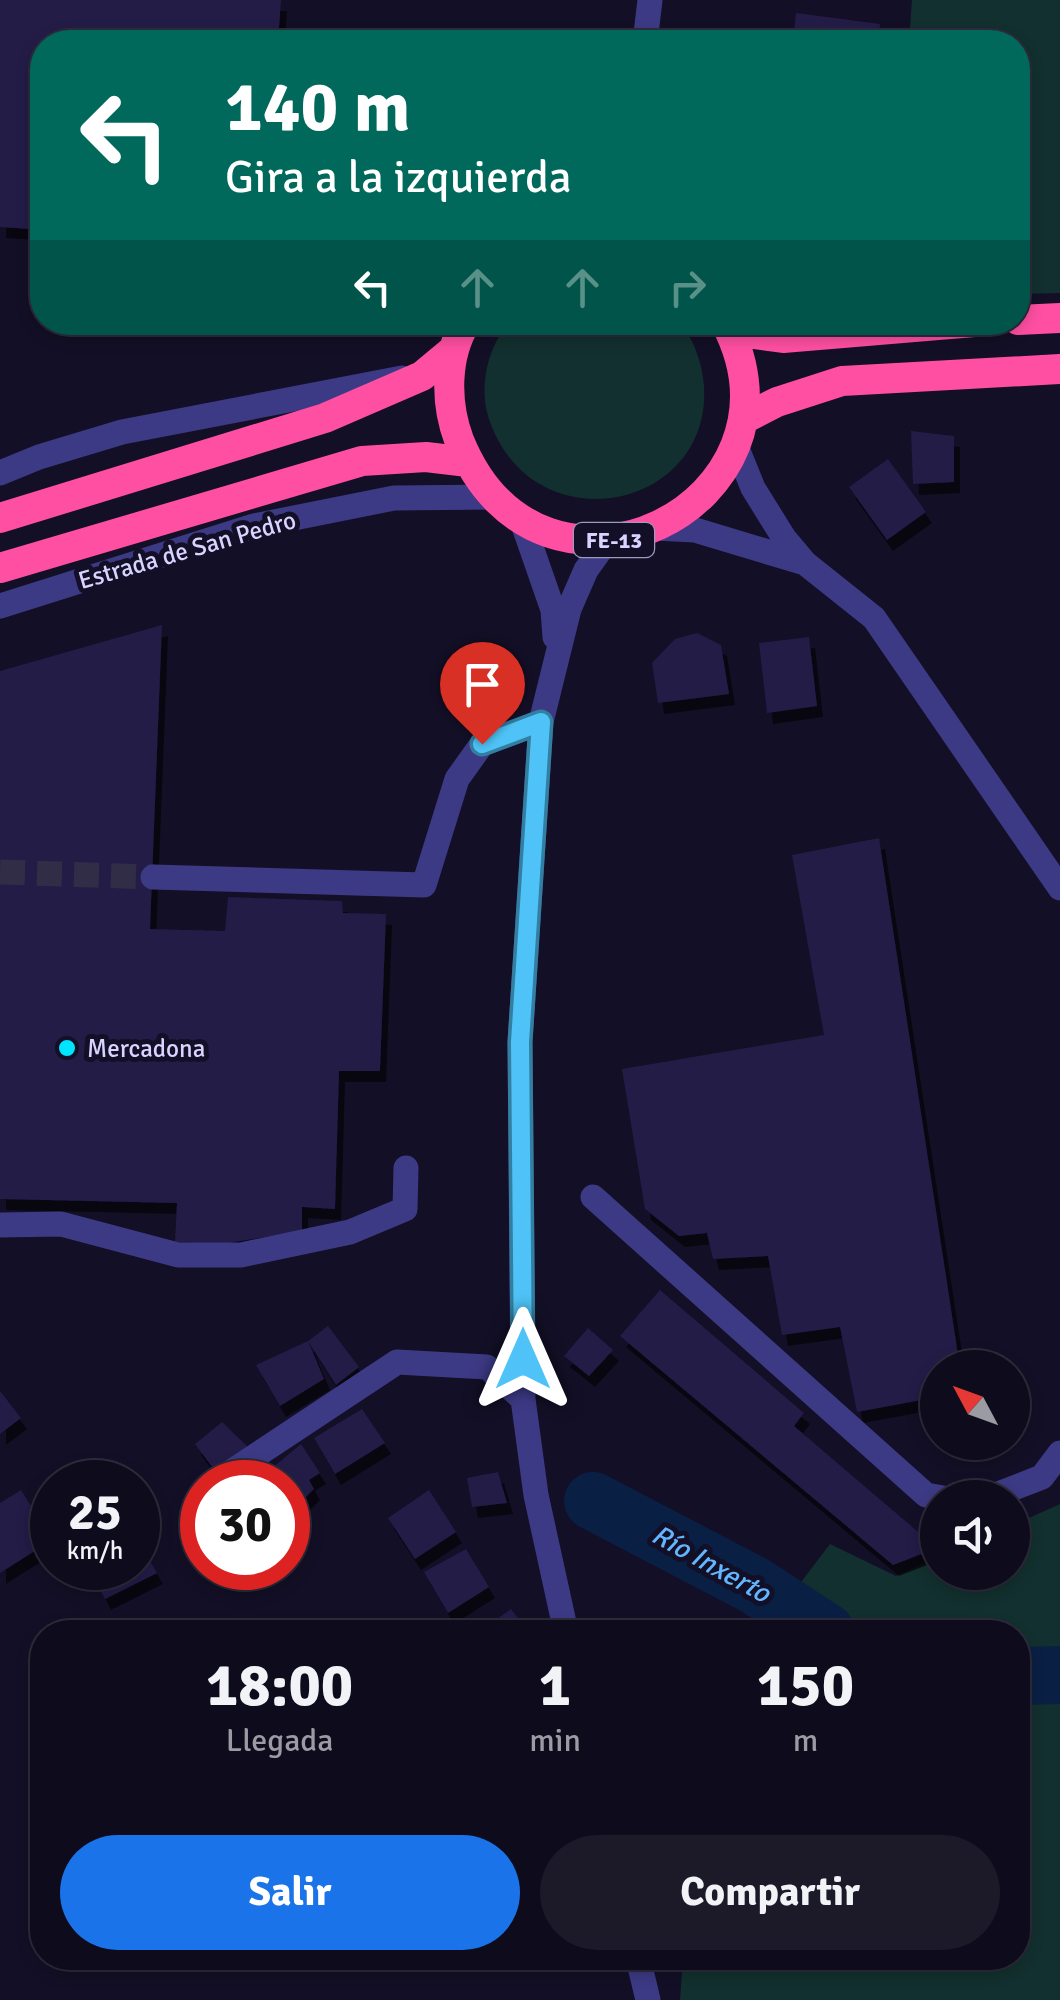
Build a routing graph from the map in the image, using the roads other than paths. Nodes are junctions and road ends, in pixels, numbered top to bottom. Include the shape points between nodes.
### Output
1 (650, 0) edge
2 (647, 30) edge
3 (1060, 318) edge
4 (1030, 319) edge
5 (460, 335) edge
6 (732, 335) edge
7 (761, 335) edge
8 (818, 335) edge
9 (452, 351) junction
10 (1060, 369) edge
11 (422, 376) junction
12 (740, 433) junction
13 (468, 462) junction
14 (0, 473) edge
15 (495, 497) junction
16 (0, 518) edge
17 (521, 518) junction
18 (655, 528) junction
19 (606, 542) junction
20 (804, 563) junction
21 (0, 568) edge
22 (0, 606) edge
23 (556, 653) junction
24 (541, 722) junction
25 (154, 876) tunnel mouth
26 (1060, 888) edge
27 (406, 1168) dead end
28 (594, 1198) dead end
29 (0, 1225) edge
30 (523, 1399) junction
31 (1060, 1453) edge
32 (249, 1460) edge
33 (1030, 1482) edge
34 (920, 1491) edge
35 (563, 1620) edge
36 (641, 1970) edge
37 (648, 2000) edge

1 - 2 street
3 - 4 highway
5 - 9 highway, FE-13
6 - 12 highway via 744,374
7 - 8 highway
9 - 11 highway, FE-13
9 - 13 highway, FE-13 via 452,421
10 - 12 highway, FE-13 via 842,381 777,402
11 - 14 street via 122,432
11 - 16 highway, FE-13 via 325,418
12 - 18 highway, FE-13 via 698,498
12 - 20 street via 753,488
13 - 15 highway, FE-13
13 - 21 highway via 362,461
15 - 17 highway, FE-13
15 - 22 street, Estrada de San Pedro via 394,498 254,526
17 - 19 highway, FE-13 via 552,535
17 - 23 street via 553,610
18 - 19 highway, FE-13
18 - 20 street via 694,530
19 - 23 street via 568,609
20 - 26 street via 874,618
23 - 24 street
24 - 25 street via 482,744 458,779 424,885
24 - 30 street via 520,1042
27 - 29 street via 405,1209 350,1232 242,1255 178,1255 61,1224
28 - 34 street
30 - 32 street via 487,1367 397,1362
30 - 35 street
31 - 33 street
36 - 37 street

